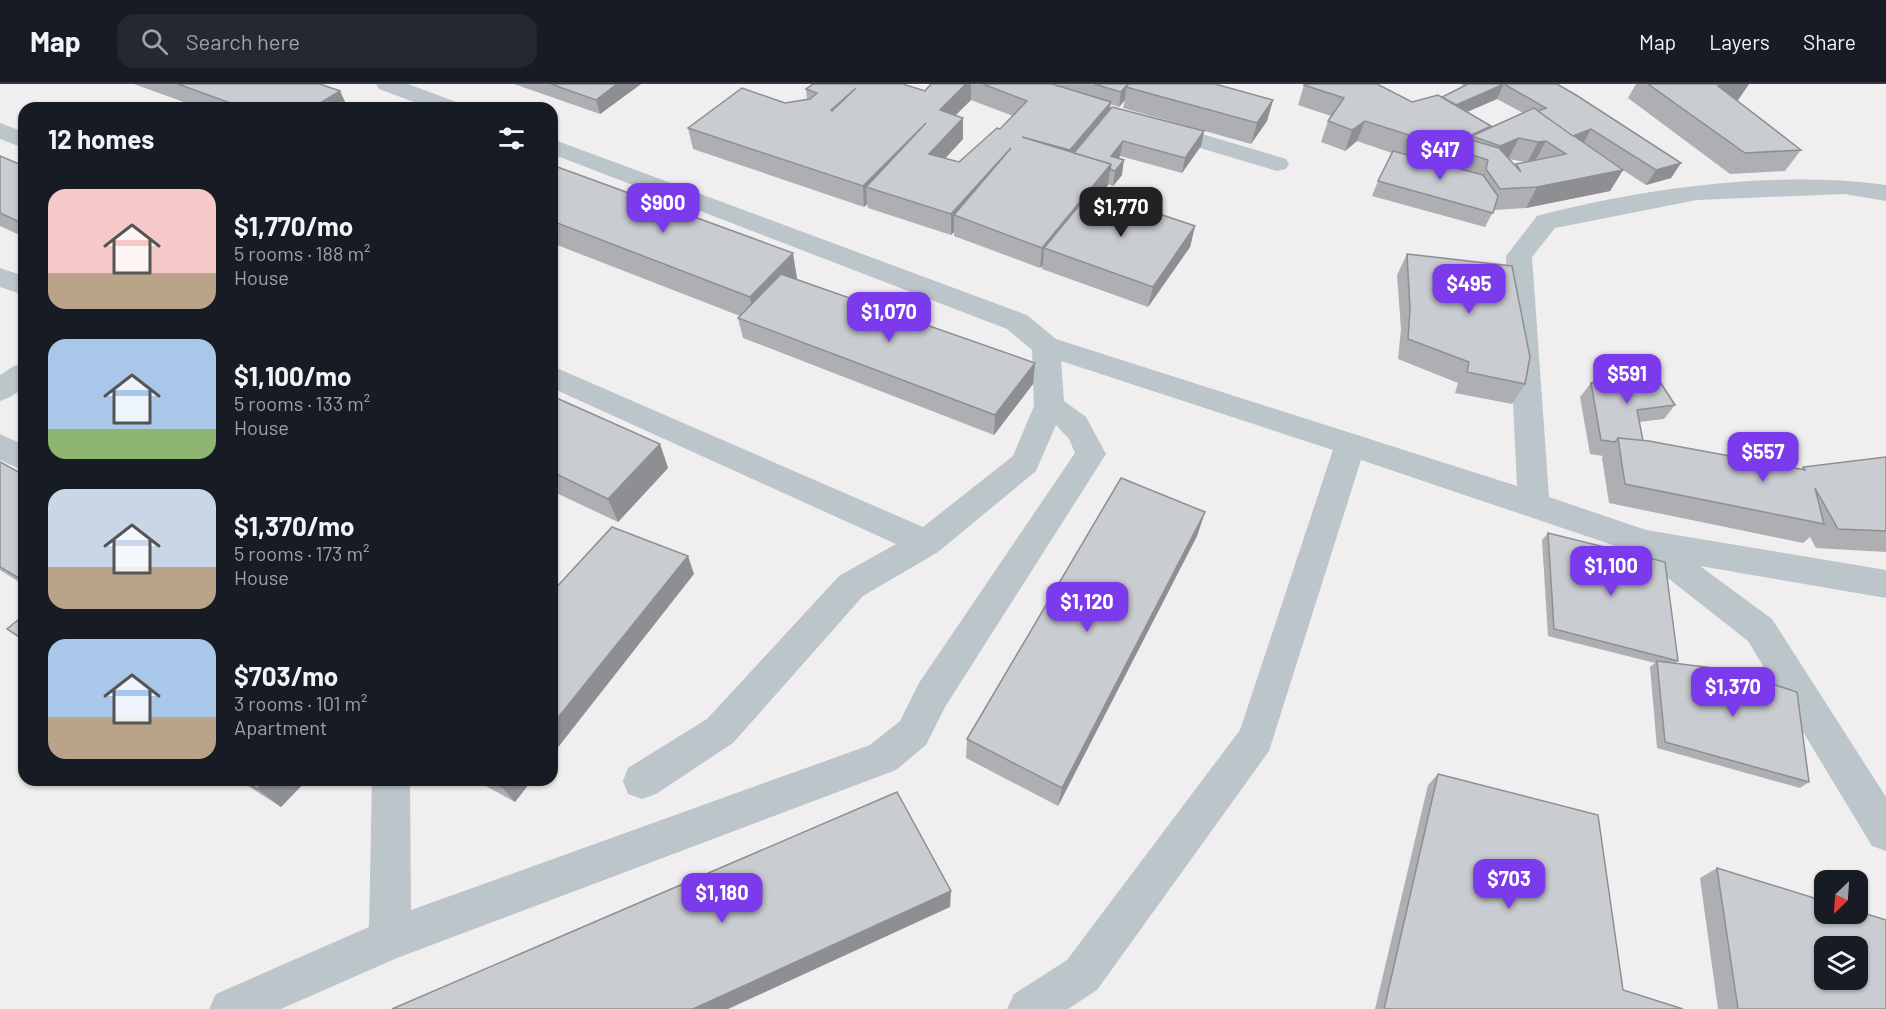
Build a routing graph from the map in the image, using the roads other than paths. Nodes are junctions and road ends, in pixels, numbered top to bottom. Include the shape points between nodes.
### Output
1 (387, 84) edge
2 (416, 102) edge
3 (1132, 120) edge
4 (0, 130) edge
5 (18, 138) edge
6 (558, 148) edge
7 (1276, 164) dead end
8 (1668, 173) edge
9 (1697, 192) junction
10 (1886, 193) edge
11 (0, 277) edge
12 (18, 284) edge
13 (1046, 346) junction
14 (558, 379) edge
15 (1049, 406) junction
16 (1350, 444) junction
17 (0, 446) edge
18 (18, 456) edge
19 (1534, 504) junction
20 (926, 543) junction
21 (1645, 543) junction
22 (1886, 584) edge
23 (642, 781) dead end
24 (391, 786) edge
25 (1886, 832) edge
26 (390, 939) junction
27 (231, 1009) edge
28 (1029, 1009) edge

1 - 2 street
3 - 7 street
4 - 5 street
6 - 13 street via 1017,322
8 - 9 street
9 - 10 street via 1844,187
9 - 19 street via 1546,222 1519,256
11 - 12 street
13 - 15 street
13 - 16 street
14 - 20 street
15 - 20 street via 1025,463
15 - 26 street via 1071,418 1083,432 1091,454 932,695 913,733 883,758
16 - 19 street
16 - 28 street via 1256,739 1082,975
17 - 18 street
19 - 21 street
20 - 23 street via 851,586 720,731
21 - 22 street
21 - 25 street via 1760,630
24 - 26 street
26 - 27 street

